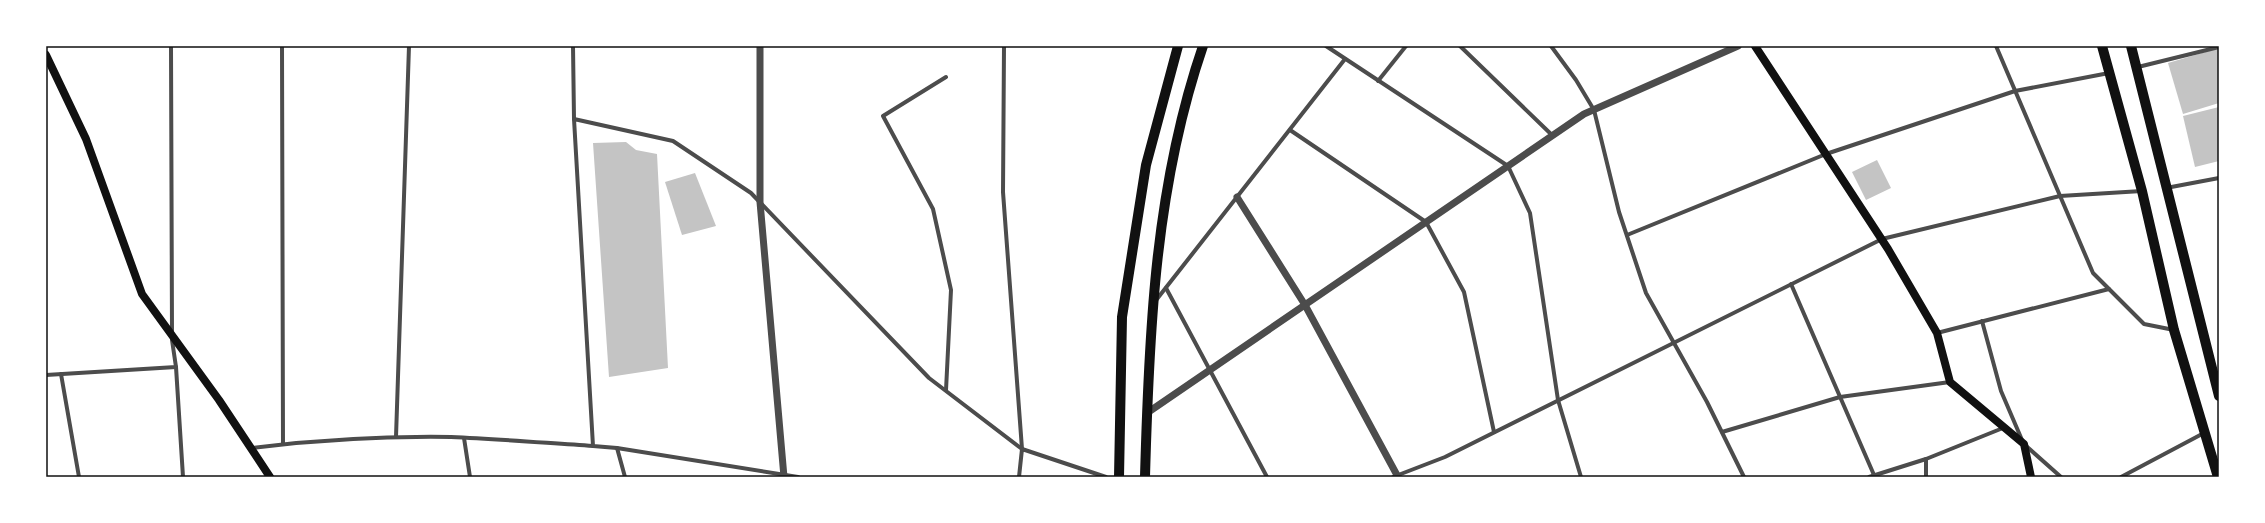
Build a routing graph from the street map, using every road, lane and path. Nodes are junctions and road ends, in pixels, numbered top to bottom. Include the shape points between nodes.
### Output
1 (170, 46) edge
2 (282, 46) edge
3 (409, 46) edge
4 (573, 46) edge
5 (760, 46) edge
6 (1004, 46) edge
7 (1178, 46) edge
8 (1203, 46) edge
9 (1326, 46) edge
10 (1406, 46) edge
11 (1460, 46) edge
12 (1551, 46) edge
13 (1738, 46) edge
14 (1755, 46) edge
15 (1996, 46) edge
16 (2102, 46) edge
17 (2131, 46) edge
18 (2219, 47) edge
19 (46, 55) edge
20 (1345, 59) junction
21 (2137, 68) junction
22 (2109, 73) junction
23 (946, 77) dead end
24 (1378, 81) junction
25 (2015, 91) junction
26 (1594, 110) junction
27 (574, 119) junction
28 (1290, 130) junction
29 (1553, 136) junction
30 (1826, 154) junction
31 (1508, 166) junction
32 (2219, 178) edge
33 (2166, 188) junction
34 (2142, 191) junction
35 (2060, 196) junction
36 (1237, 197) junction
37 (760, 202) junction
38 (1426, 222) junction
39 (1627, 235) junction
40 (1882, 239) junction
41 (1791, 284) junction
42 (1166, 288) junction
43 (2109, 289) junction
44 (1153, 305) junction
45 (1305, 305) junction
46 (1982, 321) junction
47 (2174, 330) junction
48 (1937, 333) junction
49 (172, 334) junction
50 (1674, 342) junction
51 (176, 367) junction
52 (1209, 370) junction
53 (61, 374) junction
54 (46, 375) edge
55 (1950, 382) junction
56 (946, 390) junction
57 (2219, 396) edge
58 (1840, 397) junction
59 (1558, 400) junction
60 (1147, 413) junction
61 (2003, 428) junction
62 (1494, 432) junction
63 (1722, 432) junction
64 (2205, 432) junction
65 (396, 437) junction
66 (464, 438) junction
67 (283, 444) junction
68 (2024, 444) junction
69 (593, 446) junction
70 (251, 448) junction
71 (617, 448) junction
72 (1022, 449) junction
73 (1926, 459) junction
74 (1874, 475) junction
75 (783, 476) edge
76 (1396, 476) edge
77 (79, 477) edge
78 (183, 477) edge
79 (270, 477) edge
80 (470, 477) edge
81 (625, 477) edge
82 (798, 477) edge
83 (1019, 477) edge
84 (1106, 477) edge
85 (1119, 477) edge
86 (1144, 477) edge
87 (1267, 477) edge
88 (1581, 477) edge
89 (1744, 477) edge
90 (1869, 477) edge
91 (1926, 477) edge
92 (2030, 477) edge
93 (2061, 477) edge
94 (2121, 477) edge
95 (2218, 477) edge

1 - 49 street
2 - 67 street
3 - 65 street
4 - 27 street
5 - 37 street
6 - 72 street via 1003,192
7 - 85 main road via 1146,165 1122,317
8 - 44 main road via 1169,170
9 - 20 street
10 - 24 street
11 - 29 street
12 - 26 street
13 - 26 street
14 - 30 main road
15 - 25 street
16 - 22 main road
17 - 21 main road
18 - 21 street
19 - 49 main road via 86,139 142,294
20 - 24 street
20 - 28 street
21 - 33 main road
22 - 25 street
22 - 34 main road
23 - 56 street via 883,116 933,209 951,290
24 - 31 street
25 - 30 street
25 - 35 street
26 - 29 street
26 - 39 street
27 - 37 street via 673,141 751,193
27 - 69 street
28 - 36 street
28 - 38 street
29 - 31 street
30 - 39 street
30 - 40 main road
31 - 38 street
31 - 59 street via 1530,213
32 - 33 street
33 - 57 main road
34 - 35 street
34 - 47 main road
35 - 40 street
35 - 43 street via 2093,273
36 - 42 street
36 - 45 street
37 - 56 street via 929,378
37 - 75 street
38 - 45 street
38 - 62 street via 1464,292
39 - 50 street via 1646,293
40 - 41 street
40 - 48 main road
41 - 50 street
41 - 58 street
42 - 44 street
42 - 52 street
43 - 46 street
43 - 47 street via 2144,324
44 - 60 main road via 1149,338
45 - 52 street
45 - 76 street
46 - 48 street
46 - 68 street via 2001,391
47 - 64 main road
48 - 55 main road
49 - 51 street
49 - 70 main road
50 - 59 street
50 - 63 street
51 - 53 street
51 - 78 street
52 - 60 street
52 - 87 street
53 - 54 street
53 - 77 street
55 - 58 street
55 - 61 main road
56 - 72 street
58 - 63 street
58 - 74 street
59 - 62 street
59 - 88 street
60 - 86 main road
61 - 68 main road
61 - 73 street
62 - 76 street via 1445,457
63 - 89 street
64 - 94 street
64 - 95 main road
65 - 66 street
65 - 67 street
66 - 69 street
66 - 80 street
67 - 70 street
68 - 92 main road
68 - 93 street
69 - 71 street
70 - 79 main road
71 - 75 street
71 - 81 street
72 - 83 street
72 - 84 street
73 - 74 street
73 - 91 street
74 - 90 street
75 - 82 street

